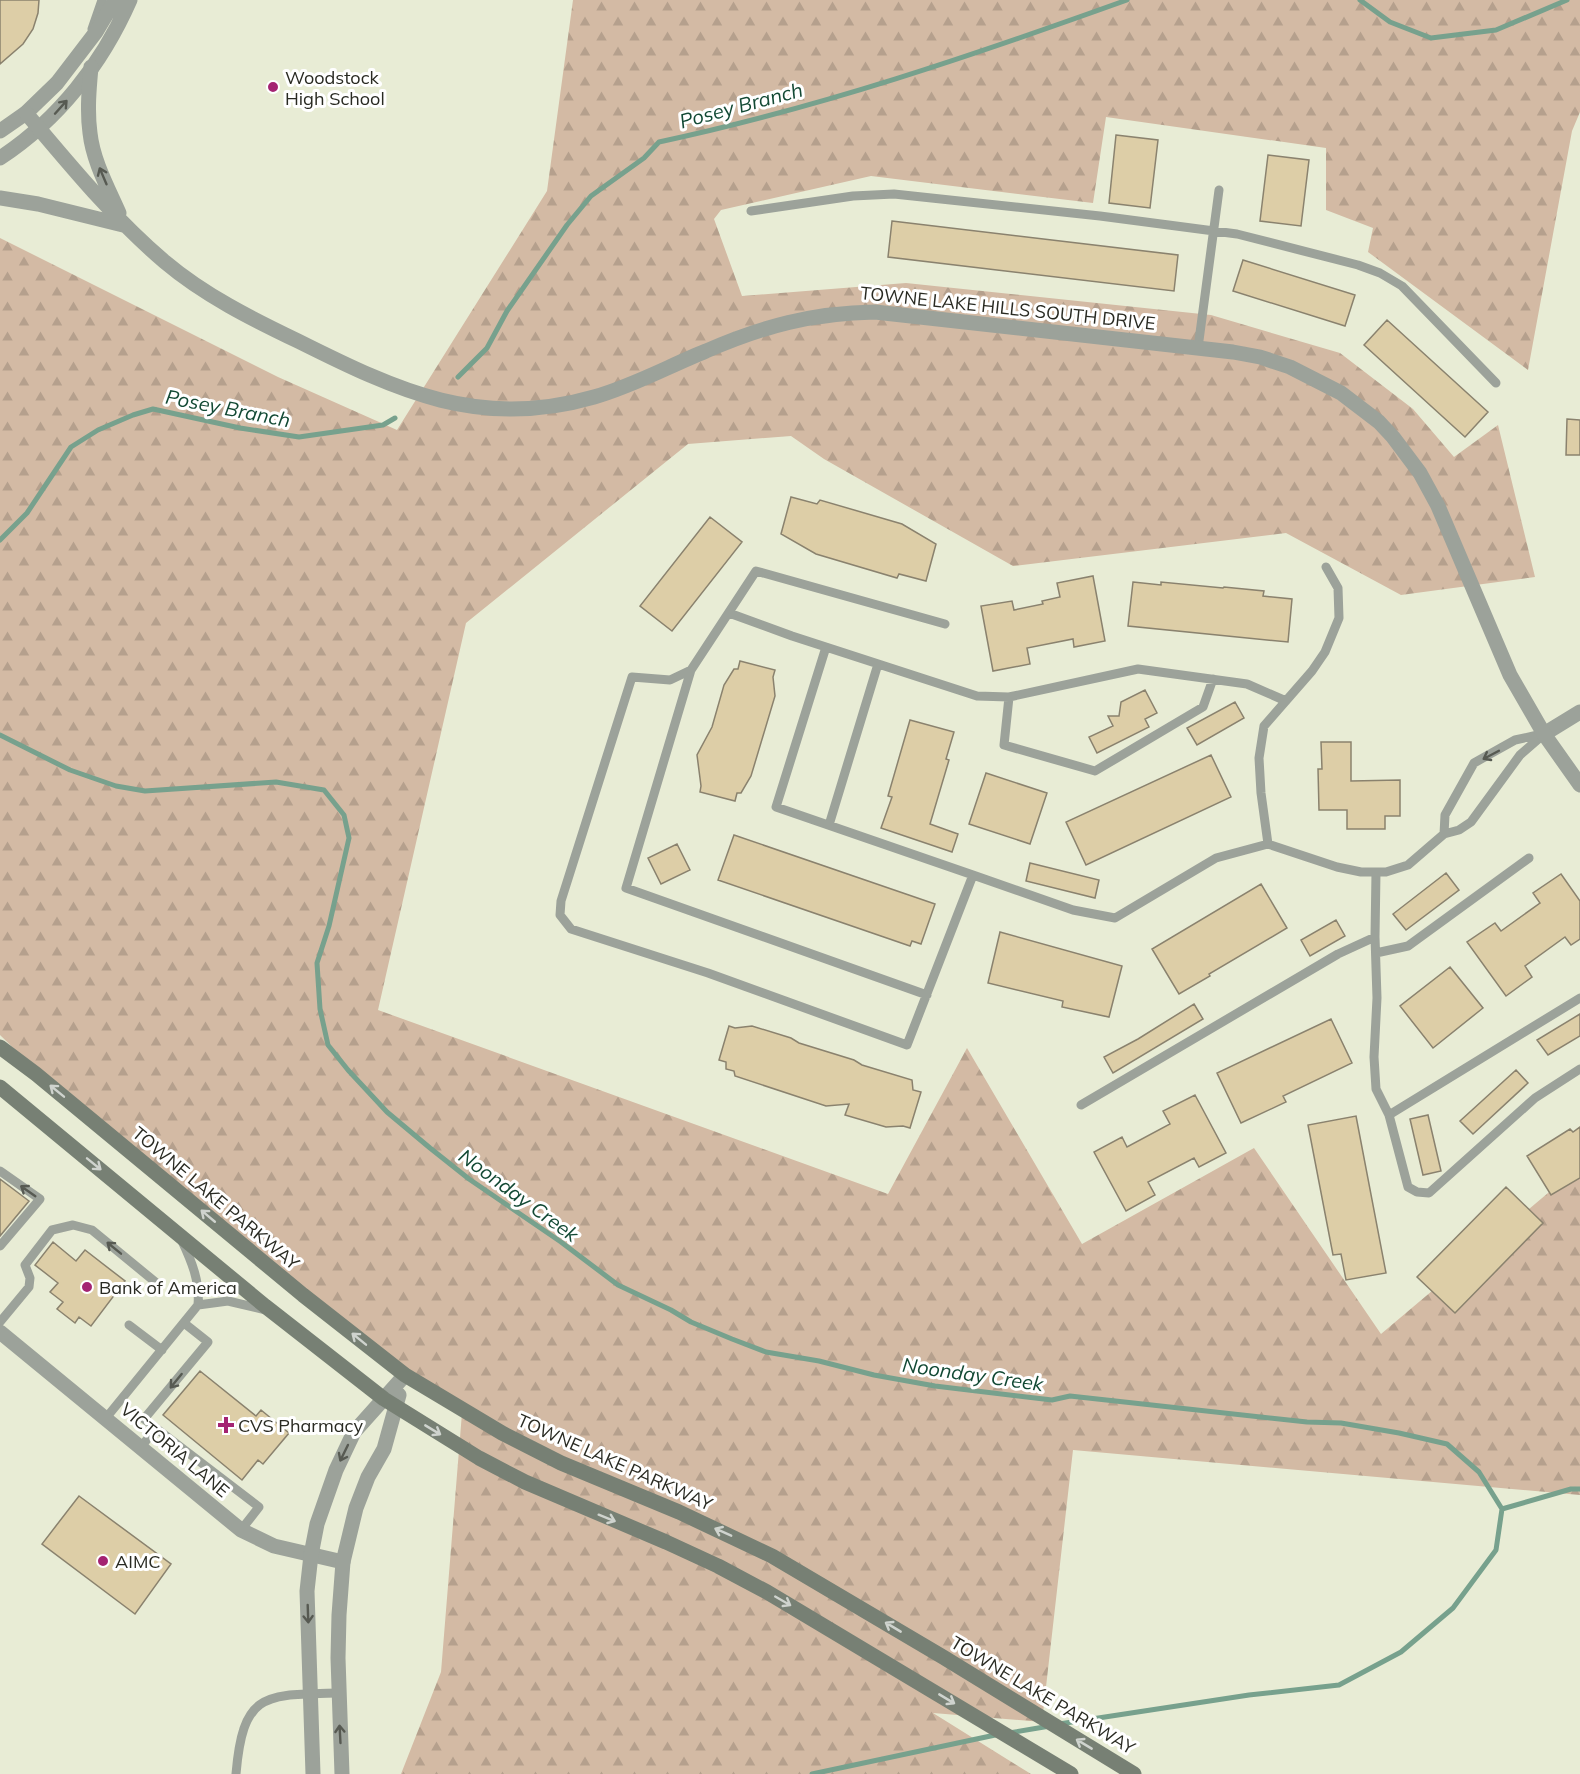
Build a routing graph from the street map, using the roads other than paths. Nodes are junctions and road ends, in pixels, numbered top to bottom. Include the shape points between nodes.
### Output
1 (102, 0) edge
2 (115, 0) edge
3 (129, 0) edge
4 (86, 43) junction
5 (91, 67) junction
6 (26, 113) junction
7 (39, 129) junction
8 (0, 131) edge
9 (0, 158) edge
10 (1219, 190) dead end
11 (0, 198) edge
12 (751, 212) dead end
13 (126, 227) junction
14 (1213, 231) junction
15 (1198, 348) junction
16 (1496, 383) dead end
17 (1326, 567) dead end
18 (729, 613) junction
19 (945, 624) dead end
20 (826, 647) junction
21 (878, 664) junction
22 (691, 670) junction
23 (1213, 679) junction
24 (1009, 697) junction
25 (1286, 701) junction
26 (1580, 712) edge
27 (1544, 734) junction
28 (1580, 785) edge
29 (829, 825) junction
30 (1444, 834) junction
31 (1268, 844) junction
32 (1529, 858) dead end
33 (1376, 872) junction
34 (974, 875) junction
35 (1375, 937) junction
36 (1376, 953) junction
37 (927, 995) junction
38 (1580, 998) edge
39 (0, 1047) edge
40 (1580, 1069) edge
41 (0, 1087) edge
42 (1081, 1105) dead end
43 (1389, 1115) junction
44 (0, 1171) edge
45 (178, 1234) junction
46 (0, 1246) edge
47 (159, 1285) dead end
48 (198, 1305) junction
49 (272, 1311) junction
50 (0, 1322) edge
51 (184, 1323) junction
52 (129, 1325) dead end
53 (0, 1332) edge
54 (162, 1350) junction
55 (405, 1375) junction
56 (390, 1403) junction
57 (106, 1418) junction
58 (156, 1428) junction
59 (141, 1447) junction
60 (242, 1530) junction
61 (311, 1555) junction
62 (343, 1562) junction
63 (338, 1693) junction
64 (311, 1694) junction
65 (236, 1774) edge
66 (313, 1774) edge
67 (342, 1774) edge
68 (1071, 1774) edge
69 (1134, 1774) edge

1 - 4 lane
2 - 4 street
3 - 5 street
4 - 6 street via 57,83
7 -> 5 street
13 -> 5 street via 100,170 90,134
6 - 7 street, TOWNE LAKE HILLS SOUTH DRIVE
6 - 8 street
7 - 9 street
7 - 13 street, TOWNE LAKE HILLS SOUTH DRIVE
10 - 14 lane
11 - 13 street
12 - 14 lane via 853,196 894,194
13 - 15 street, TOWNE LAKE HILLS SOUTH DRIVE via 191,281 268,327 405,390 474,407 522,409 588,399 746,335 827,314 875,312
14 - 15 lane
14 - 16 lane via 1380,273 1402,286
15 - 27 street, TOWNE LAKE HILLS SOUTH DRIVE via 1260,357 1290,367 1361,407 1393,437 1430,489 1497,647
17 - 25 lane via 1338,588 1339,618 1325,652
18 - 19 lane via 756,571
18 - 20 lane
18 - 22 lane
20 - 21 lane
20 - 29 lane via 776,807
21 - 24 lane via 977,696
21 - 29 lane
22 - 37 lane via 626,888
22 - 37 lane via 670,680 632,677 561,901 560,915 571,929 908,1045
23 - 24 lane via 1138,669
23 - 24 lane via 1203,707 1095,771 1004,745
23 - 25 lane via 1246,684
25 - 31 lane via 1264,726 1258,758
26 - 27 street
27 - 28 street, TOWNE LAKE HILLS SOUTH DRIVE
27 - 30 lane via 1520,755 1471,822
27 -> 30 lane via 1515,740 1474,764 1445,815
29 - 34 lane
30 - 33 lane via 1408,865
31 - 33 lane via 1336,867
31 - 34 lane via 1216,858 1115,918 1072,910
32 - 36 lane via 1408,945
33 - 35 lane
34 - 37 lane
35 - 36 lane
35 - 42 lane via 1338,954
36 - 43 lane via 1376,1089
38 - 43 lane
55 -> 39 main road, TOWNE LAKE PARKWAY
40 - 43 lane via 1535,1098 1429,1193 1408,1187
41 -> 45 main road
46 -> 44 lane via 40,1199
45 - 48 lane via 196,1275
45 - 49 main road
47 -> 50 lane via 92,1230 73,1225 52,1230 25,1265 29,1287
48 - 49 lane via 228,1301
48 - 51 lane
49 - 56 main road
51 - 54 lane
51 -> 58 lane via 208,1342 144,1419
52 - 54 lane
53 - 57 street, VICTORIA LANE
54 - 57 lane
55 - 56 street
69 -> 55 main road, TOWNE LAKE PARKWAY via 772,1556 561,1463
56 -> 61 street via 354,1432 326,1496
56 - 62 street via 384,1449 356,1508
56 -> 68 main road via 525,1482 718,1566 818,1621
57 - 59 street, VICTORIA LANE
58 - 59 lane
58 - 60 lane via 259,1507
59 - 60 street, VICTORIA LANE
60 - 61 street, VICTORIA LANE via 274,1546
61 - 62 street, VICTORIA LANE
61 -> 64 street via 307,1591
62 - 63 street
63 - 64 lane
67 -> 63 street
64 - 65 lane via 277,1696 253,1710 242,1736
64 - 66 street

